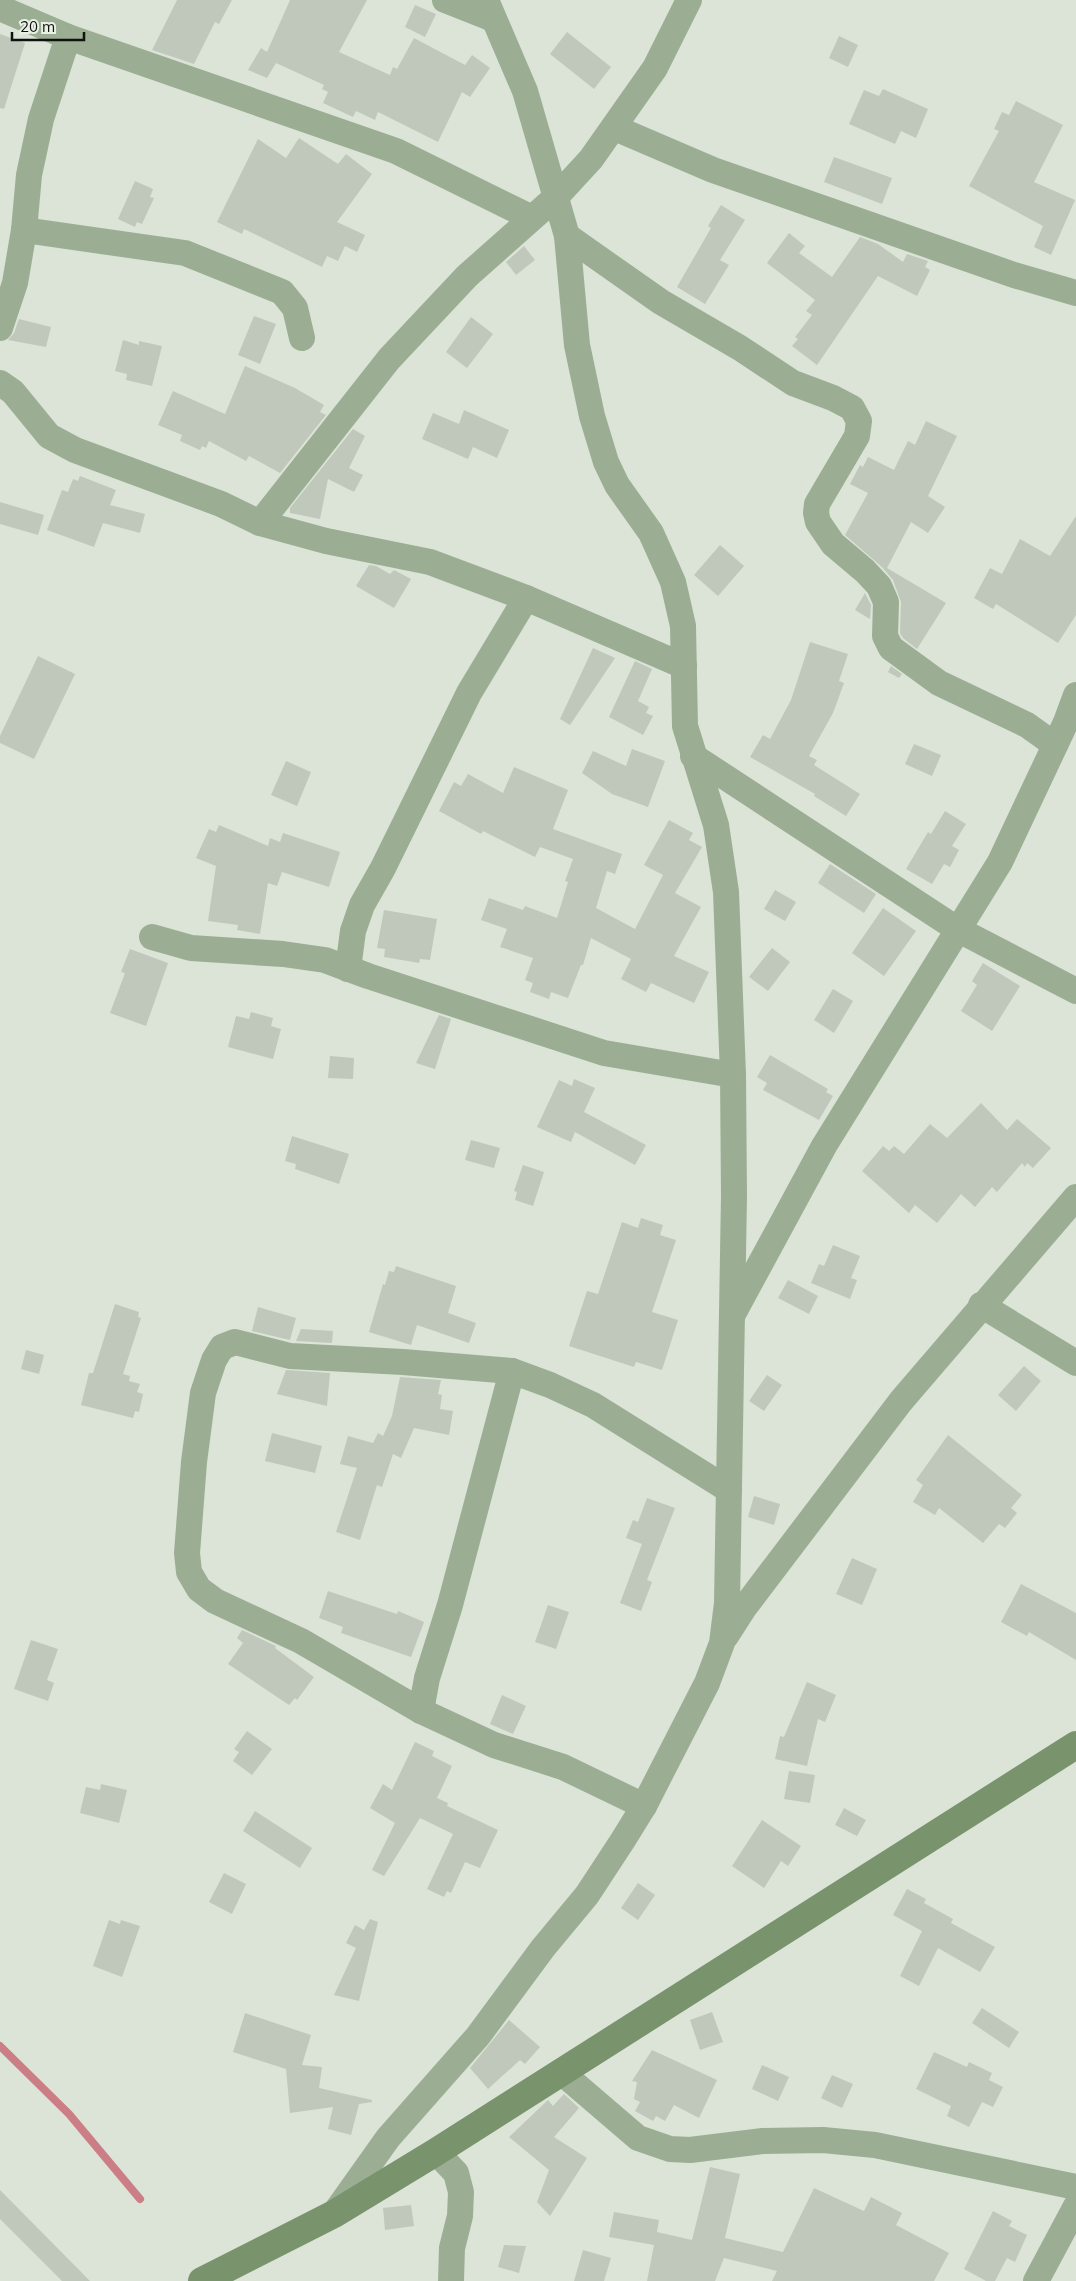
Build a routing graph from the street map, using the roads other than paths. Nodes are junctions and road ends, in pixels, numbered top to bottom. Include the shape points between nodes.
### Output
1 (445, 0) edge
2 (689, 0) edge
3 (0, 8) edge
4 (490, 10) edge
5 (68, 37) junction
6 (615, 128) junction
7 (556, 197) junction
8 (532, 218) junction
9 (24, 230) junction
10 (568, 236) junction
11 (1076, 293) edge
12 (0, 328) edge
13 (302, 338) dead end
14 (0, 383) edge
15 (260, 523) junction
16 (526, 598) junction
17 (684, 666) junction
18 (1076, 695) edge
19 (1055, 745) junction
20 (693, 756) junction
21 (957, 929) junction
22 (152, 937) dead end
23 (348, 969) junction
24 (1076, 990) edge
25 (733, 1075) junction
26 (1076, 1198) edge
27 (981, 1305) junction
28 (731, 1319) junction
29 (1076, 1363) edge
30 (512, 1371) junction
31 (729, 1490) junction
32 (722, 1643) junction
33 (421, 1711) junction
34 (1076, 1745) edge
35 (644, 1806) junction
36 (561, 2072) junction
37 (436, 2152) junction
38 (1076, 2187) edge
39 (1076, 2206) edge
40 (334, 2214) junction
41 (202, 2281) edge
42 (451, 2281) edge
43 (1036, 2281) edge

1 - 4 street
2 - 6 street via 655,68
3 - 5 street
4 - 7 street via 525,91
5 - 8 street via 396,151
5 - 9 street via 41,119 29,175
6 - 7 street
6 - 11 street via 713,170 997,269
7 - 8 street
7 - 10 street
8 - 15 street via 467,276 389,359
9 - 12 street via 16,283
9 - 13 street via 185,253 282,292 295,308
10 - 17 street via 577,345 592,416 606,462 617,485 651,533 673,582 683,626
10 - 19 street via 661,302 793,383 852,408 859,421 857,436 816,513 818,522 833,544 879,586 886,602 885,636 891,648 939,683 1027,725
14 - 15 street via 14,392 49,436 75,450 221,504
15 - 16 street via 326,541 430,562
16 - 17 street
16 - 23 street via 469,692 362,905 353,931
17 - 20 street via 685,726
18 - 19 street
19 - 21 street via 1000,862
20 - 21 street
20 - 25 street via 716,825 726,892
21 - 24 street
21 - 28 street via 824,1146
22 - 23 street via 190,948 325,960
23 - 25 street via 604,1053
25 - 28 street
26 - 27 street
27 - 29 street
27 - 32 street via 900,1401 744,1608
28 - 31 street
30 - 31 street via 593,1405
30 - 33 street via 450,1605 427,1678
30 - 33 street via 290,1356 235,1342 222,1347 214,1360 203,1394 187,1552 189,1572 199,1589 215,1601 301,1641
31 - 32 street via 727,1602
32 - 35 street via 707,1683
33 - 35 street via 494,1745 570,1770
34 - 36 street
35 - 40 street via 586,1895 478,2036 388,2138
36 - 37 street
36 - 38 street via 638,2138 670,2149 690,2150 763,2141 823,2140 875,2145
37 - 40 street
37 - 42 street via 456,2173 461,2192 460,2216 452,2248
39 - 43 street
40 - 41 street

